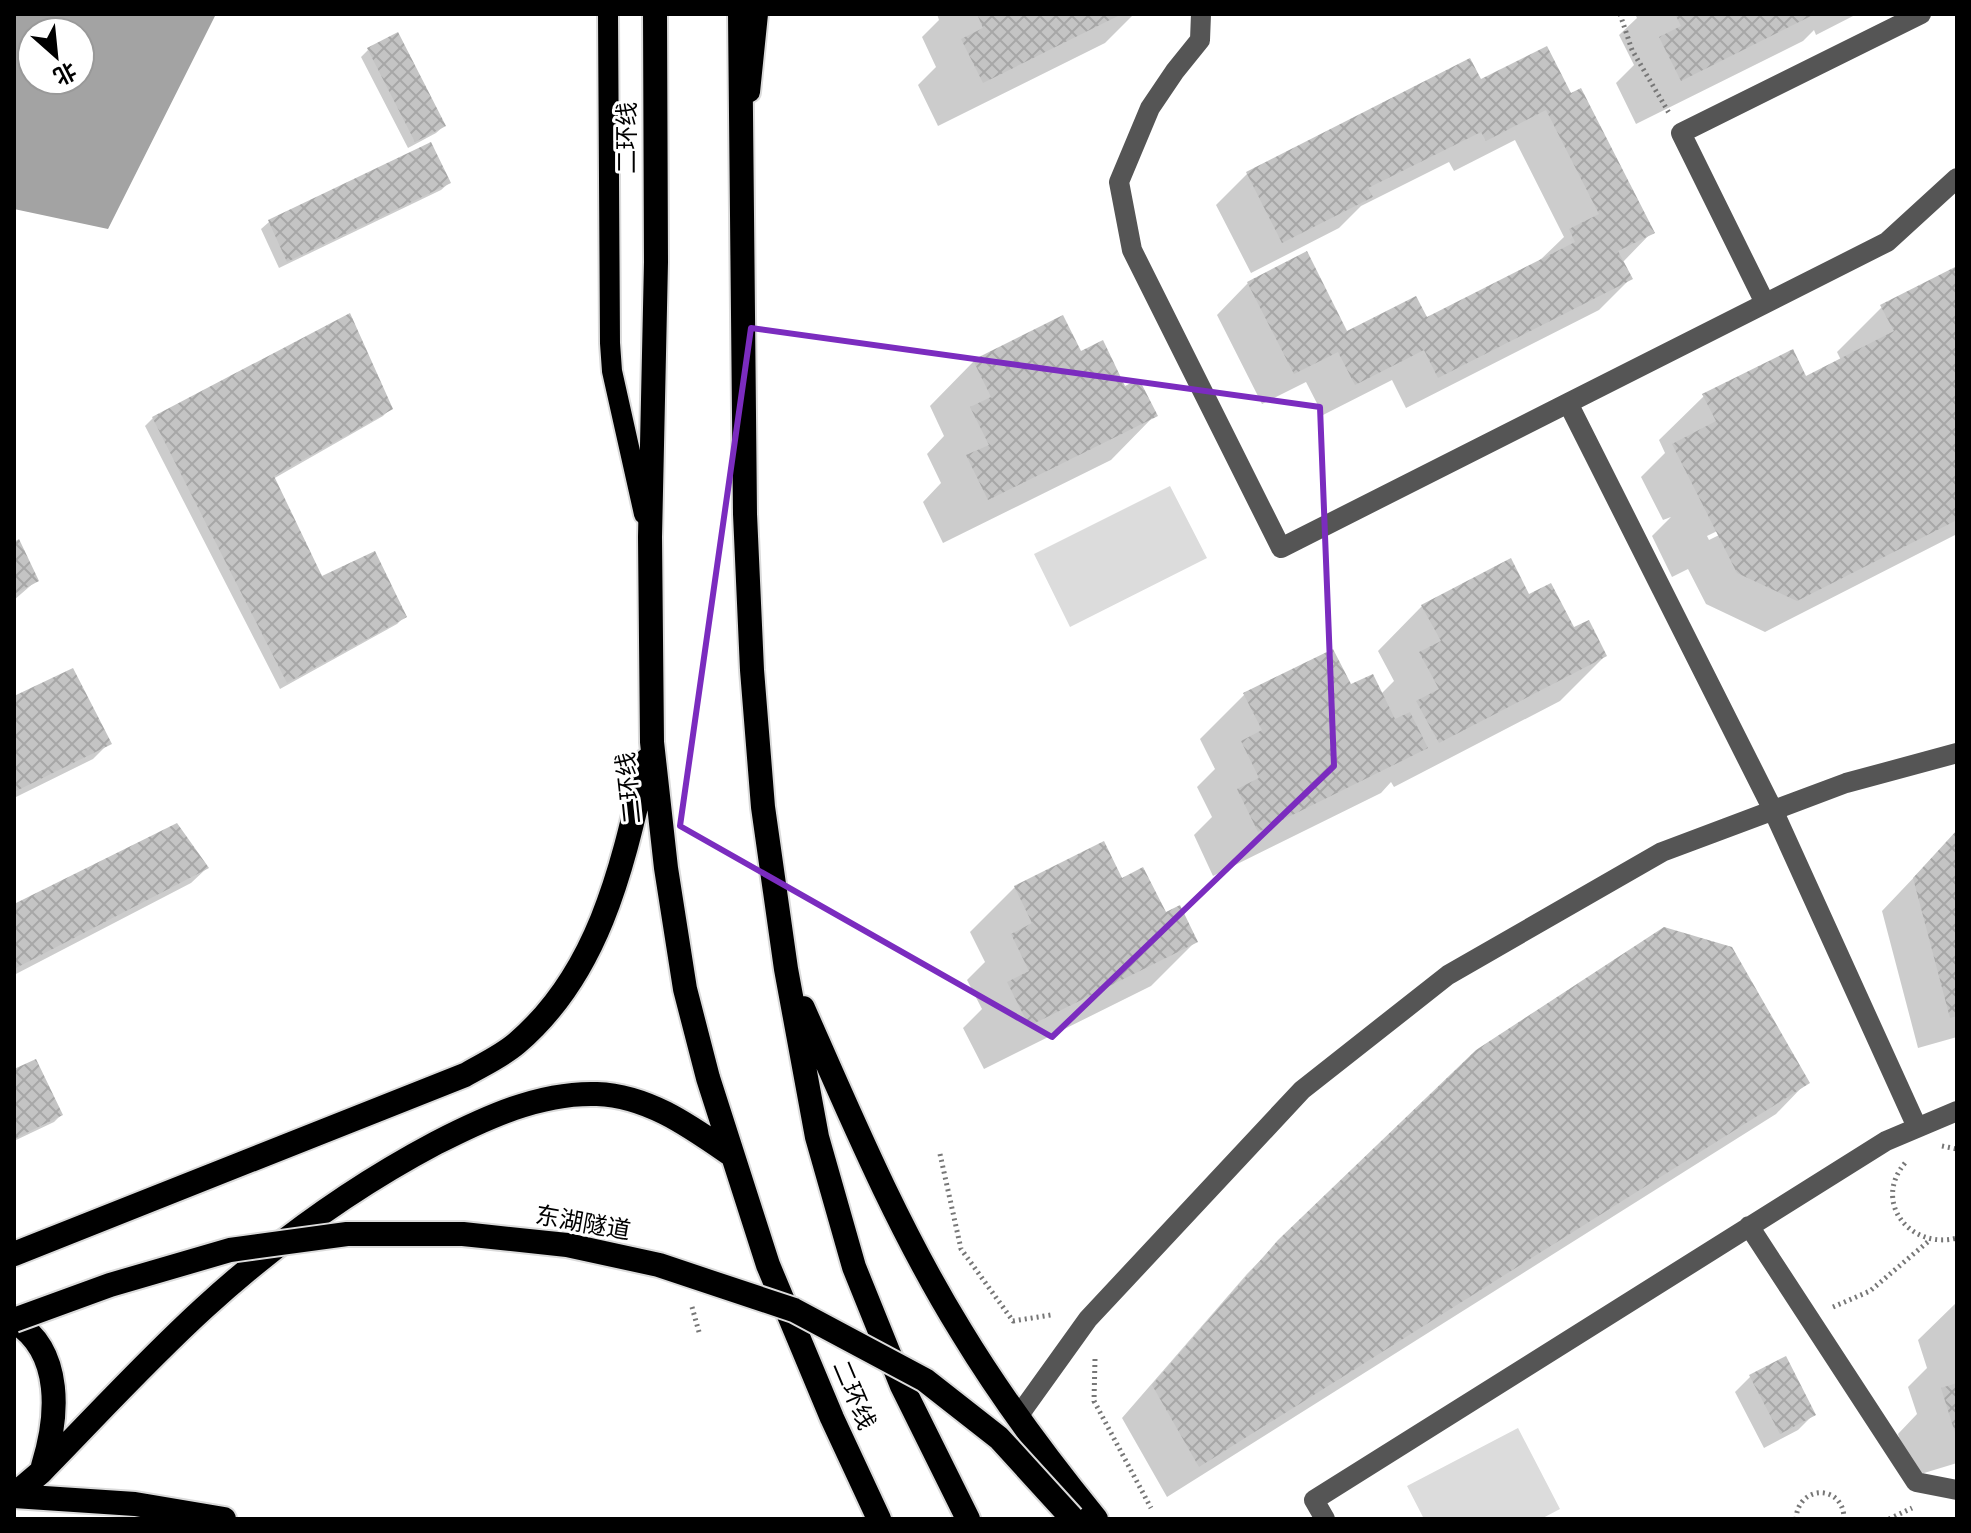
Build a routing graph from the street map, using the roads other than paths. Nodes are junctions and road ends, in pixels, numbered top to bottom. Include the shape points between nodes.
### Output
1 (608, 14) edge
2 (645, 14) edge
3 (655, 14) edge
4 (740, 14) edge
5 (758, 14) edge
6 (1201, 14) edge
7 (1921, 14) edge
8 (655, 78) junction
9 (741, 168) junction
10 (1957, 178) edge
11 (1765, 303) junction
12 (1568, 403) junction
13 (650, 537) junction
14 (652, 742) junction
15 (1957, 753) edge
16 (1773, 810) junction
17 (786, 969) junction
18 (1957, 1111) edge
19 (1917, 1127) junction
20 (733, 1156) junction
21 (1749, 1226) junction
22 (14, 1254) edge
23 (14, 1320) edge
24 (1017, 1418) junction
25 (41, 1472) junction
26 (1957, 1490) edge
27 (14, 1496) edge
28 (224, 1519) edge
29 (879, 1519) edge
30 (968, 1519) edge
31 (1073, 1519) edge
32 (1096, 1519) edge
33 (1325, 1519) edge

1 - 13 main road via 612,371
2 - 8 highway
3 - 8 highway, 二环线
4 - 9 highway, 二环线
5 - 9 main road
6 - 12 street via 1200,40 1150,108 1119,182 1132,250 1281,548
7 - 11 street via 1681,133
8 - 13 highway, 二环线
9 - 17 highway, 二环线 via 752,670 763,807
10 - 11 street via 1887,242
11 - 12 street
12 - 16 street
13 - 14 highway, 二环线
14 - 20 highway, 二环线 via 685,989
14 - 22 highway via 598,934 550,1010 515,1044 465,1075
15 - 16 street via 1846,783
16 - 19 street
16 - 24 street via 1662,852 1448,975 1302,1090 1088,1319
17 - 24 highway via 914,1245
17 - 30 highway, 二环线 via 817,1137 854,1267 902,1386
18 - 19 street
19 - 21 street
20 - 25 highway via 684,1122 638,1100 597,1094 514,1108 458,1132 394,1166 268,1255 205,1308
20 - 29 highway, 二环线 via 768,1265
21 - 26 street via 1916,1482
21 - 33 street via 1314,1500
23 - 25 highway via 39,1345 51,1371 52,1436
23 - 31 highway, 东湖隧道, bridge via 230,1250 347,1234 463,1234 567,1245 659,1265 794,1310 925,1380 999,1438
24 - 32 highway
25 - 27 highway
27 - 28 highway via 135,1504

